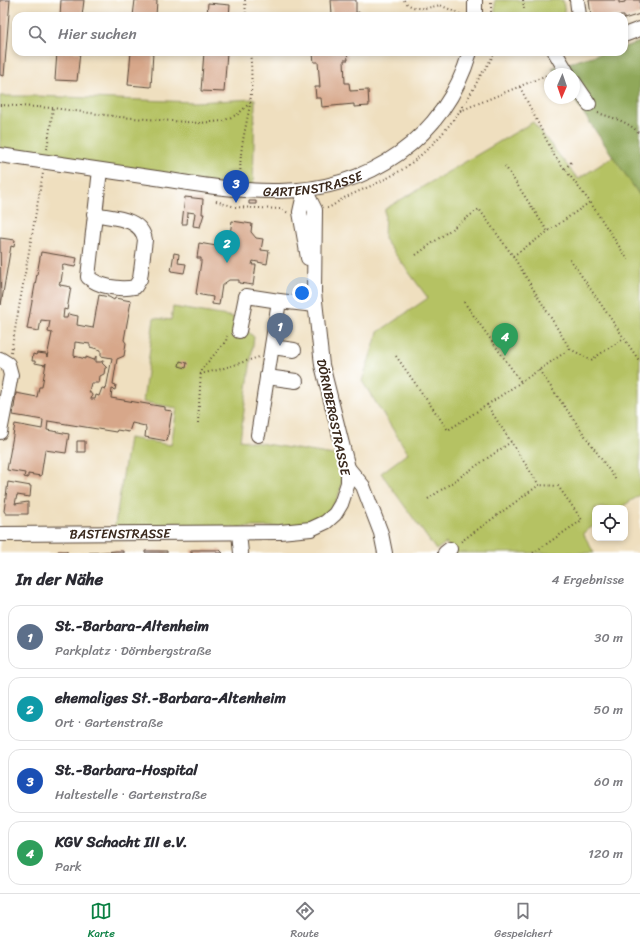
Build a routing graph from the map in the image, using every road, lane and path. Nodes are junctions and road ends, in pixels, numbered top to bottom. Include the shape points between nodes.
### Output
1 (245, 0) edge
2 (404, 0) edge
3 (475, 0) edge
4 (491, 0) edge
5 (523, 0) edge
6 (577, 0) edge
7 (524, 10) dead end
8 (246, 12) edge
9 (455, 12) edge
10 (475, 12) edge
11 (490, 12) edge
12 (578, 12) edge
13 (640, 29) edge
14 (628, 34) edge
15 (250, 56) edge
16 (469, 56) edge
17 (493, 56) edge
18 (557, 56) edge
19 (564, 68) edge
20 (544, 79) edge
21 (520, 87) junction
22 (580, 91) edge
23 (250, 103) junction
24 (589, 104) joint
25 (0, 105) edge
26 (53, 108) junction
27 (459, 112) junction
28 (640, 135) edge
29 (0, 155) edge
30 (573, 160) dead end
31 (505, 166) dead end
32 (564, 168) junction
33 (46, 169) junction
34 (100, 170) junction
35 (243, 190) junction
36 (305, 190) junction
37 (214, 200) dead end
38 (590, 202) junction
39 (315, 210) junction
40 (300, 212) junction
41 (94, 214) junction
42 (548, 232) junction
43 (416, 255) dead end
44 (513, 256) junction
45 (570, 259) dead end
46 (628, 260) dead end
47 (315, 299) junction
48 (279, 301) junction
49 (464, 302) dead end
50 (239, 331) joint
51 (624, 338) junction
52 (570, 349) junction
53 (271, 350) junction
54 (294, 350) dead end
55 (396, 356) dead end
56 (4, 362) edge
57 (640, 362) edge
58 (539, 370) junction
59 (200, 374) junction
60 (267, 377) junction
61 (296, 382) dead end
62 (521, 382) junction
63 (487, 405) junction
64 (198, 423) dead end
65 (0, 432) edge
66 (258, 435) dead end
67 (511, 442) junction
68 (348, 468) junction
69 (616, 480) dead end
70 (539, 485) junction
71 (428, 499) dead end
72 (240, 533) junction
73 (0, 534) edge
74 (448, 551) edge
75 (241, 553) edge
76 (385, 553) edge
77 (533, 553) edge

1 - 8 path
2 - 9 path via 406,4 424,10 440,5
3 - 10 street
4 - 11 path
5 - 7 path
6 - 12 street
13 - 14 street
15 - 23 path
16 - 36 street, GARTENSTRASSE via 463,74 437,116 411,146 384,164 359,176
17 - 27 path
18 - 19 street
20 - 21 path
21 - 27 path
21 - 32 path via 554,155
22 - 24 street
23 - 26 path via 238,114 223,121 199,123 120,117
23 - 35 path via 239,161
24 - 28 path via 594,111 628,124
25 - 26 path
26 - 33 path
27 - 39 path via 430,147 403,169 338,200 330,208
29 - 33 street, GARTENSTRASSE
30 - 32 path
31 - 42 path
32 - 38 path
33 - 34 street, GARTENSTRASSE
33 - 56 path via 14,342
34 - 35 street, GARTENSTRASSE
34 - 41 street
35 - 36 street, GARTENSTRASSE
36 - 39 street, DÖRNBERGSTRASSE
36 - 40 street, DÖRNBERGSTRASSE
37 - 40 path via 235,207 281,209 289,214
38 - 42 path
38 - 46 path
39 - 47 street, DÖRNBERGSTRASSE
40 - 47 street, DÖRNBERGSTRASSE
41 - 41 street via 88,277 95,283 126,289 135,287 140,279 144,235 132,222
42 - 44 path
43 - 44 path via 479,209
44 - 52 path
45 - 51 path
47 - 48 street
47 - 68 street, DÖRNBERGSTRASSE via 322,365
48 - 50 street via 246,296
48 - 53 street
49 - 62 path
50 - 59 path via 228,330 226,341
51 - 52 path via 591,360
51 - 57 path
52 - 58 path
53 - 54 street
53 - 59 path
53 - 60 street
55 - 63 path via 448,430
56 - 65 street via 11,375
58 - 62 path
58 - 69 path
59 - 64 path
60 - 61 street
60 - 66 street
62 - 63 path
63 - 67 path
67 - 70 path
67 - 71 path
68 - 72 street, DÖRNBERGSTRASSE via 345,495 335,514 326,522 311,529 297,531
68 - 76 street via 363,486 381,533
70 - 74 path
70 - 77 path via 558,486 582,520
72 - 73 street, BASTENSTRASSE
72 - 75 street

